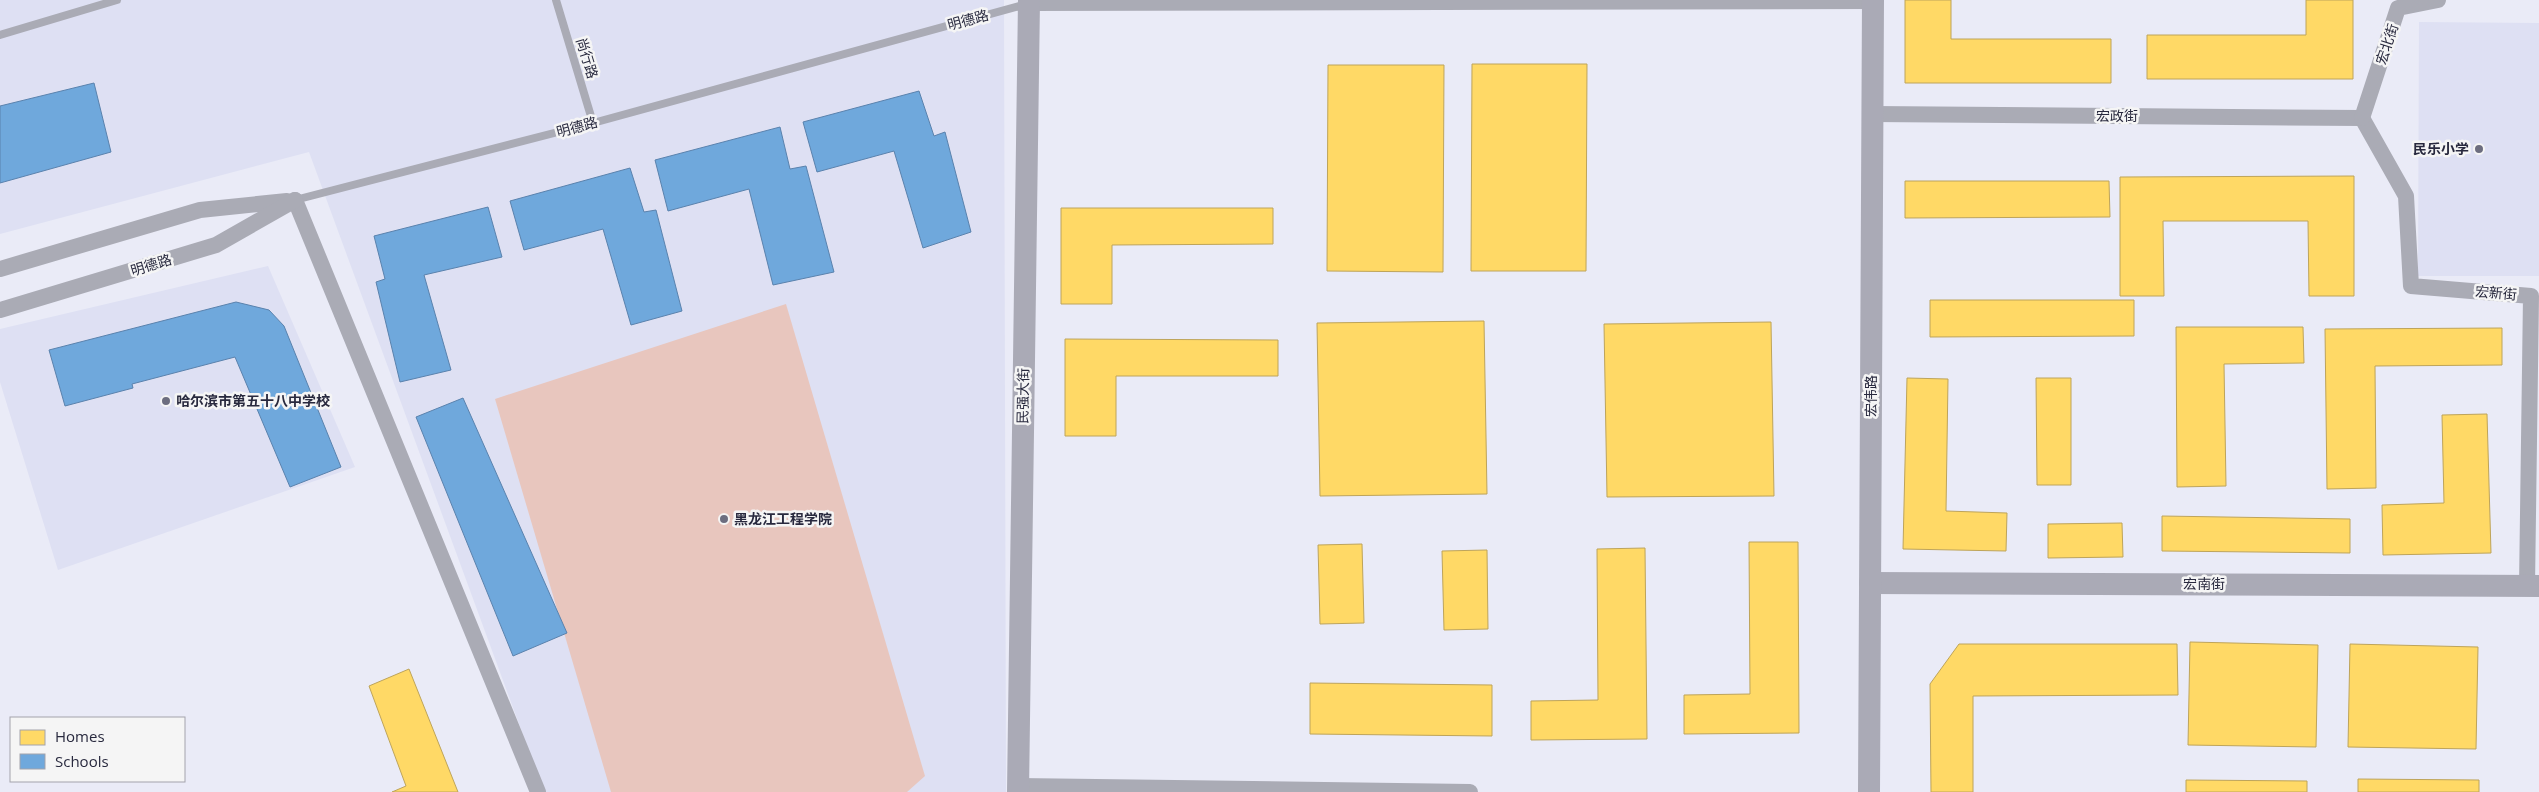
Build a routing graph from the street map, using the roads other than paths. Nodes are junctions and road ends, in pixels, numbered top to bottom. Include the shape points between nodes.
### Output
1 (117, 0) edge
2 (556, 0) edge
3 (1873, 0) edge
4 (2438, 0) edge
5 (1029, 2) edge
6 (0, 34) edge
7 (1872, 114) junction
8 (2362, 118) junction
9 (593, 123) junction
10 (295, 200) junction
11 (0, 269) edge
12 (0, 310) edge
13 (1870, 583) junction
14 (2533, 586) edge
15 (1018, 789) edge
16 (538, 792) edge
17 (1470, 792) edge
18 (1869, 792) edge

1 - 6 lane
2 - 9 lane, 尚行路
3 - 5 street, 明德路
3 - 7 street, 宏伟路
4 - 8 street, 宏北街 via 2398,8
5 - 9 lane, 明德路
5 - 15 street, 民强大街
7 - 8 street, 宏政街
7 - 13 street, 宏伟路
8 - 14 street, 宏新街 via 2406,196 2411,286 2531,296
9 - 10 lane, 明德路
10 - 11 street, 明德路 via 200,210
10 - 12 street, 明德路 via 216,245
10 - 16 street
13 - 14 street, 宏南街
13 - 18 street, 宏伟路
15 - 17 street

